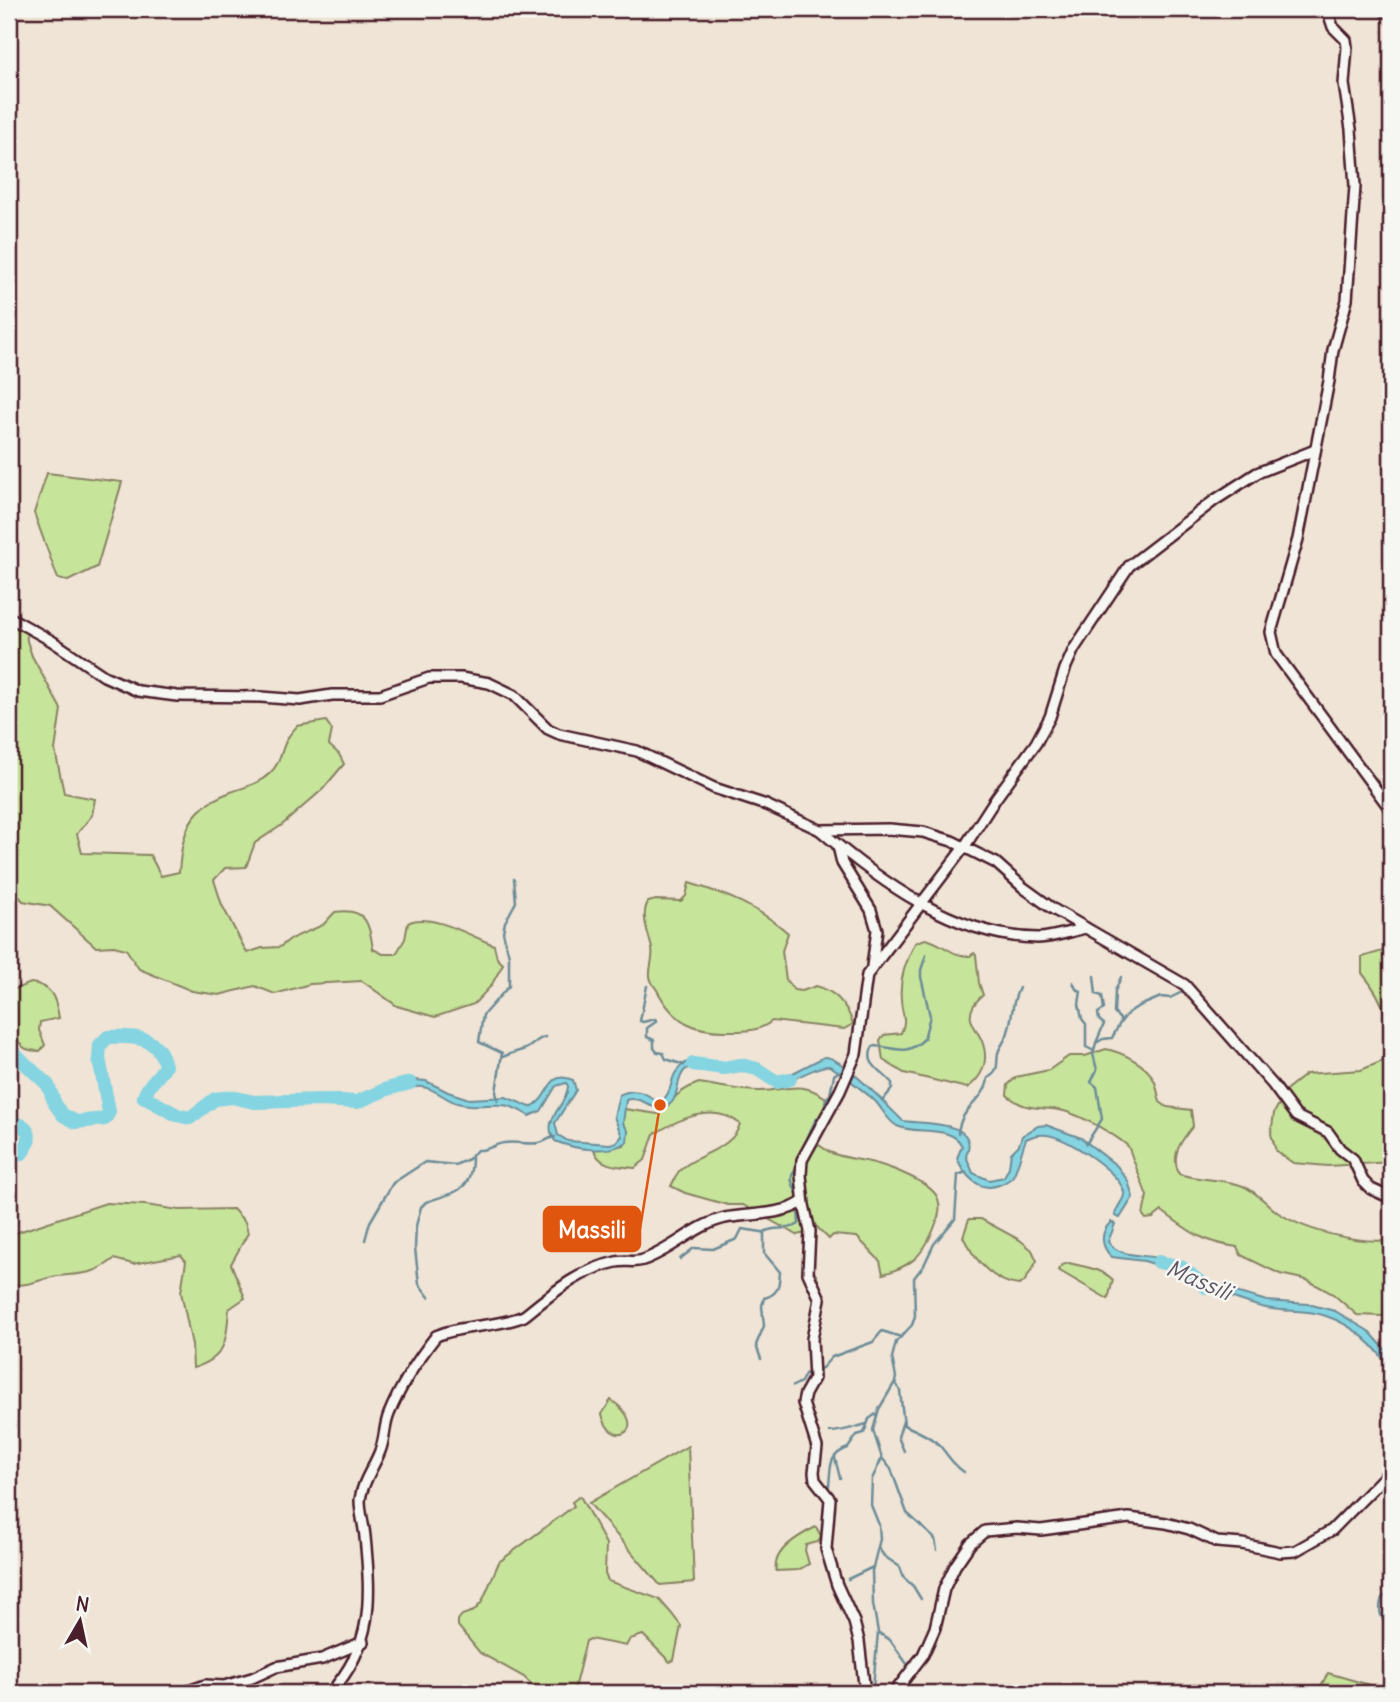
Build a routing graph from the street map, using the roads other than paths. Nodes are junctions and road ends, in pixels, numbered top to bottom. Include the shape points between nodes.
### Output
1 (1327, 9) edge
2 (1315, 450) junction
3 (9, 617) edge
4 (1391, 810) edge
5 (821, 830) junction
6 (837, 845) junction
7 (965, 846) junction
8 (922, 903) junction
9 (1086, 928) junction
10 (872, 967) junction
11 (1391, 1198) edge
12 (803, 1201) junction
13 (1391, 1470) edge
14 (363, 1642) junction
15 (183, 1693) edge
16 (330, 1693) edge
17 (865, 1693) edge
18 (894, 1693) edge

1 - 2 street via 1333,27 1346,40 1344,84 1355,186 1347,300
2 - 4 street via 1272,643
2 - 7 street via 1257,473 1129,566 1074,649 1037,743
3 - 5 street via 104,676 138,691 300,700 380,695 429,678 489,683 514,695 559,734 637,751 714,788
5 - 6 street
5 - 7 street via 923,832
6 - 8 street
6 - 10 street via 877,930
7 - 8 street
7 - 9 street
8 - 9 street via 996,933 1042,939
8 - 10 street
9 - 11 street via 1185,985 1296,1115 1328,1132 1353,1159 1363,1181
10 - 12 street via 863,993 856,1054 802,1160
12 - 14 street via 788,1209 724,1219 642,1260 618,1261 592,1270 571,1279 516,1319 436,1336 389,1415 382,1447 360,1497 370,1593
12 - 17 street via 810,1231 808,1273 820,1299 812,1339 814,1378 803,1403 817,1447 815,1480 830,1499 826,1549 854,1622
13 - 18 street via 1332,1530 1295,1551 1217,1542 1189,1529 1129,1518 1041,1530 985,1531 955,1566 923,1655
14 - 15 street via 322,1659
14 - 16 street

